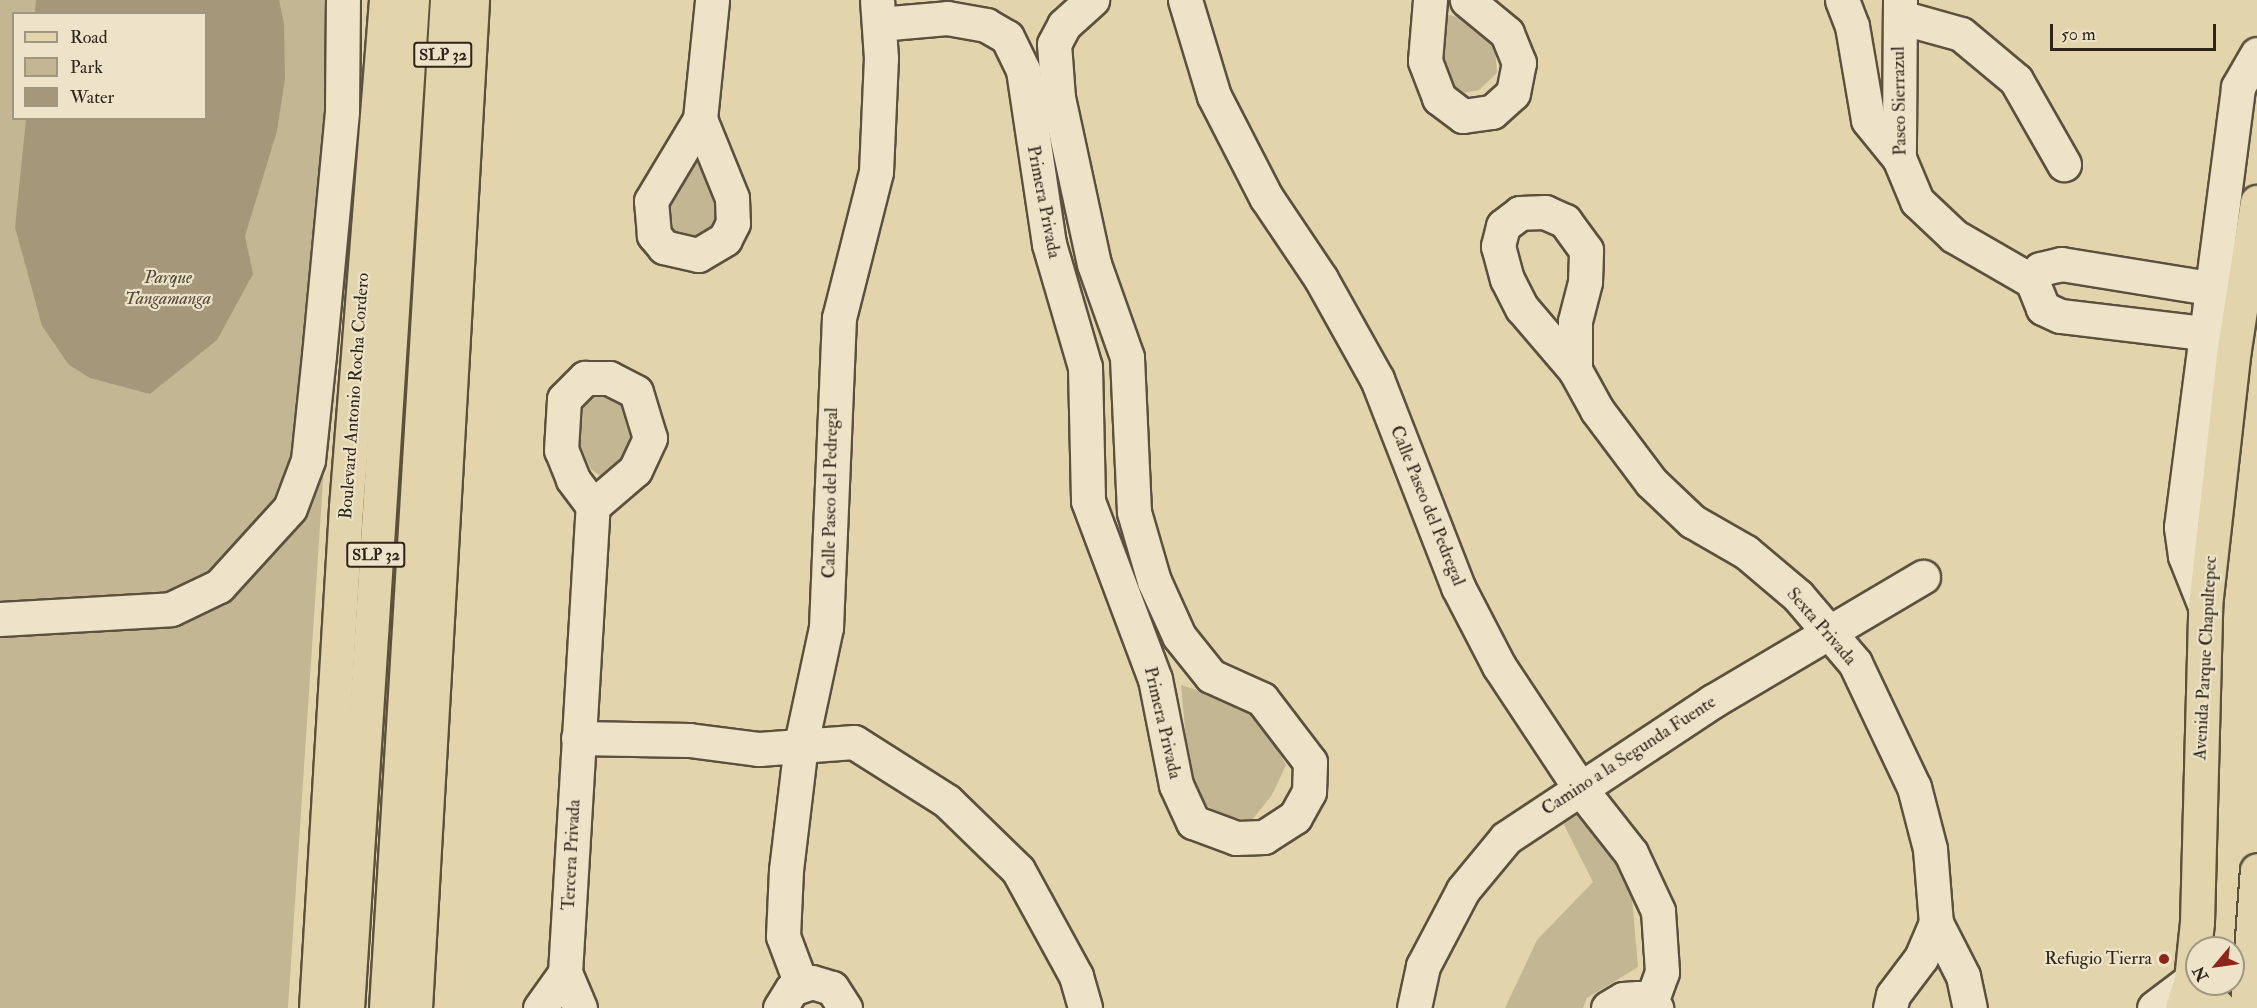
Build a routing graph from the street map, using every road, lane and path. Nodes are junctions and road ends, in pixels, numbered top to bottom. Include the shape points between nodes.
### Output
1 (343, 0) edge
2 (386, 0) edge
3 (412, 0) edge
4 (712, 0) edge
5 (1092, 0) edge
6 (1185, 0) edge
7 (1430, 0) edge
8 (1467, 0) edge
9 (1842, 0) edge
10 (464, 4) edge
11 (1900, 8) edge
12 (878, 12) edge
13 (2257, 54) edge
14 (700, 119) dead end
15 (1899, 158) junction
16 (2064, 164) dead end
17 (2257, 202) edge
18 (2032, 282) junction
19 (2209, 288) junction
20 (2203, 333) junction
21 (1575, 370) dead end
22 (593, 506) dead end
23 (1923, 577) dead end
24 (2205, 606) junction
25 (0, 620) edge
26 (1830, 632) junction
27 (578, 738) junction
28 (801, 744) junction
29 (1579, 787) junction
30 (2257, 870) edge
31 (1936, 923) junction
32 (2195, 936) edge
33 (565, 973) junction
34 (801, 984) junction
35 (2185, 994) edge
36 (2191, 996) edge
37 (1653, 1006) edge
38 (316, 1008) edge
39 (347, 1008) edge
40 (386, 1008) edge
41 (415, 1008) edge
42 (540, 1008) edge
43 (580, 1008) edge
44 (780, 1008) edge
45 (845, 1008) edge
46 (1085, 1008) edge
47 (1414, 1008) edge
48 (1608, 1008) edge
49 (1890, 1008) edge
50 (1970, 1008) edge
51 (2154, 1008) edge
52 (2219, 1008) edge
53 (2247, 1008) edge

1 - 25 street via 342,111 318,367 308,460 290,508 219,586 171,609
2 - 38 main road, Boulevard Antonio Rocha Cordero via 346,507
3 - 39 main road, SLP 32
4 - 14 street
5 - 12 street, Primera Privada via 1064,25 1054,44 1058,98 1094,264 1127,357 1134,512 1154,581 1179,636 1211,676 1262,699 1310,762 1309,792 1295,817 1264,837 1236,838 1193,822 1176,785 1155,679 1088,501 1085,367 1048,244 1023,70 1007,38 986,26
6 - 29 street, Calle Paseo del Pedregal via 1214,96 1266,197 1321,279 1377,379 1458,587 1498,666
7 - 8 street via 1425,61 1439,98 1463,116 1492,112 1513,93 1519,63 1507,33
9 - 15 street via 1852,26 1868,120
10 - 40 main road, SLP 32 via 440,110
10 - 41 main road
11 - 15 street, Paseo Sierrazul
11 - 16 street via 1961,34 2016,80
12 - 28 street, Calle Paseo del Pedregal via 876,172 839,318 826,627
13 - 19 street via 2238,87
15 - 18 street, Paseo Sierrazul via 1917,201 1933,221
17 - 24 main road, Avenida Parque Chapultepec via 2234,349
18 - 19 street via 2040,269 2054,264
18 - 20 street via 2043,308 2060,316
19 - 20 street
20 - 24 street via 2181,527 2186,556
21 - 26 street, Sexta Privada via 1597,410 1651,482 1692,521 1746,552 1798,596
22 - 27 street, Tercera Privada
23 - 26 street, Camino a la Segunda Fuente
24 - 32 main road, Avenida Parque Chapultepec
26 - 29 street, Camino a la Segunda Fuente
26 - 31 street, Sexta Privada via 1871,692 1914,787 1930,849
27 - 28 street via 689,740 759,749
27 - 33 street, Tercera Privada
28 - 34 street, Calle Paseo del Pedregal via 783,936
28 - 46 street via 854,742 947,801 1018,870 1076,976
29 - 37 street, Calle Paseo del Pedregal via 1631,853 1658,911 1662,972
29 - 47 street, Camino a la Segunda Fuente via 1506,838 1463,890 1423,966
30 - 53 main road
31 - 49 street, Sexta Privada via 1921,958 1893,995
31 - 50 street, Sexta Privada via 1963,976
33 - 42 street
33 - 43 street
34 - 44 street via 785,997
34 - 45 street via 832,988
35 - 51 street
36 - 52 main road
37 - 48 street via 1623,999

